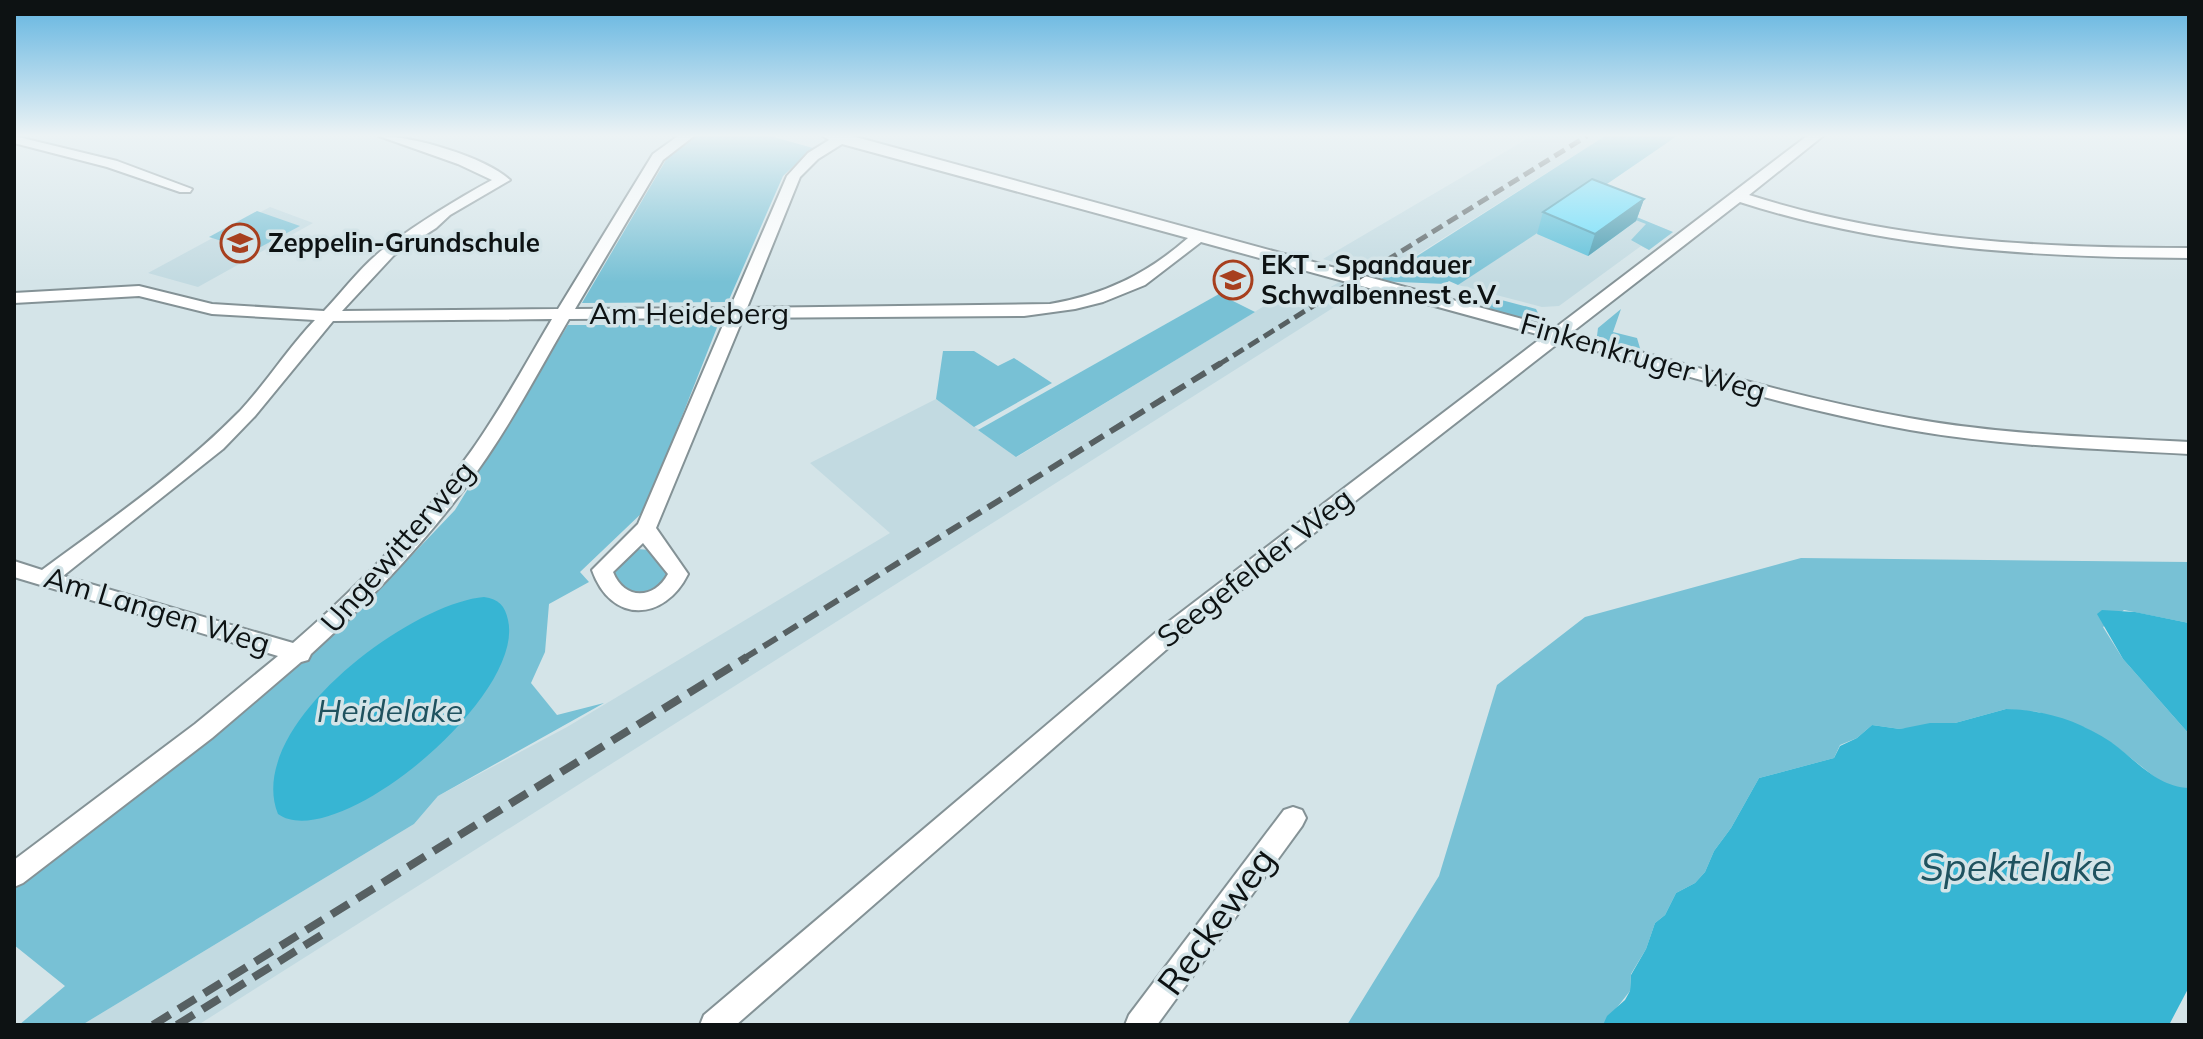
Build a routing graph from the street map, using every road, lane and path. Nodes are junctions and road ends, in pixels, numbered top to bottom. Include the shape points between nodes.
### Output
1 (172, 184) edge
2 (495, 184) edge
3 (642, 184) edge
4 (790, 184) edge
5 (1009, 184) edge
6 (1752, 184) edge
7 (185, 189) dead end
8 (1737, 196) junction
9 (1198, 237) junction
10 (2189, 253) edge
11 (16, 298) edge
12 (736, 313) junction
13 (565, 314) junction
14 (330, 316) junction
15 (1557, 335) junction
16 (2189, 448) edge
17 (646, 528) dead end
18 (14, 569) edge
19 (46, 578) junction
20 (300, 654) junction
21 (1293, 818) dead end
22 (14, 875) edge
23 (714, 1025) edge
24 (1139, 1025) edge

1 - 7 street
2 - 14 street via 399,245
3 - 13 street, Ungewitterweg
4 - 12 street
5 - 9 street, Finkenkruger Weg
6 - 8 street, Seegefelder Weg
8 - 10 street via 1826,222 1922,238
8 - 15 street, Seegefelder Weg
9 - 12 street, Am Heideberg via 1154,276 1063,307
9 - 15 street, Finkenkruger Weg
11 - 14 street, Am Heideberg via 139,291 226,311
12 - 13 street, Am Heideberg
12 - 17 street
13 - 14 street, Am Heideberg
13 - 20 street, Ungewitterweg via 448,499
14 - 19 street via 216,445
15 - 16 street, Finkenkruger Weg via 1754,391 1909,424 2026,440
15 - 23 street, Seegefelder Weg via 1175,629
18 - 19 street, Am Langen Weg
19 - 20 street, Am Langen Weg
20 - 22 street, Ungewitterweg
21 - 24 street, Reckeweg

